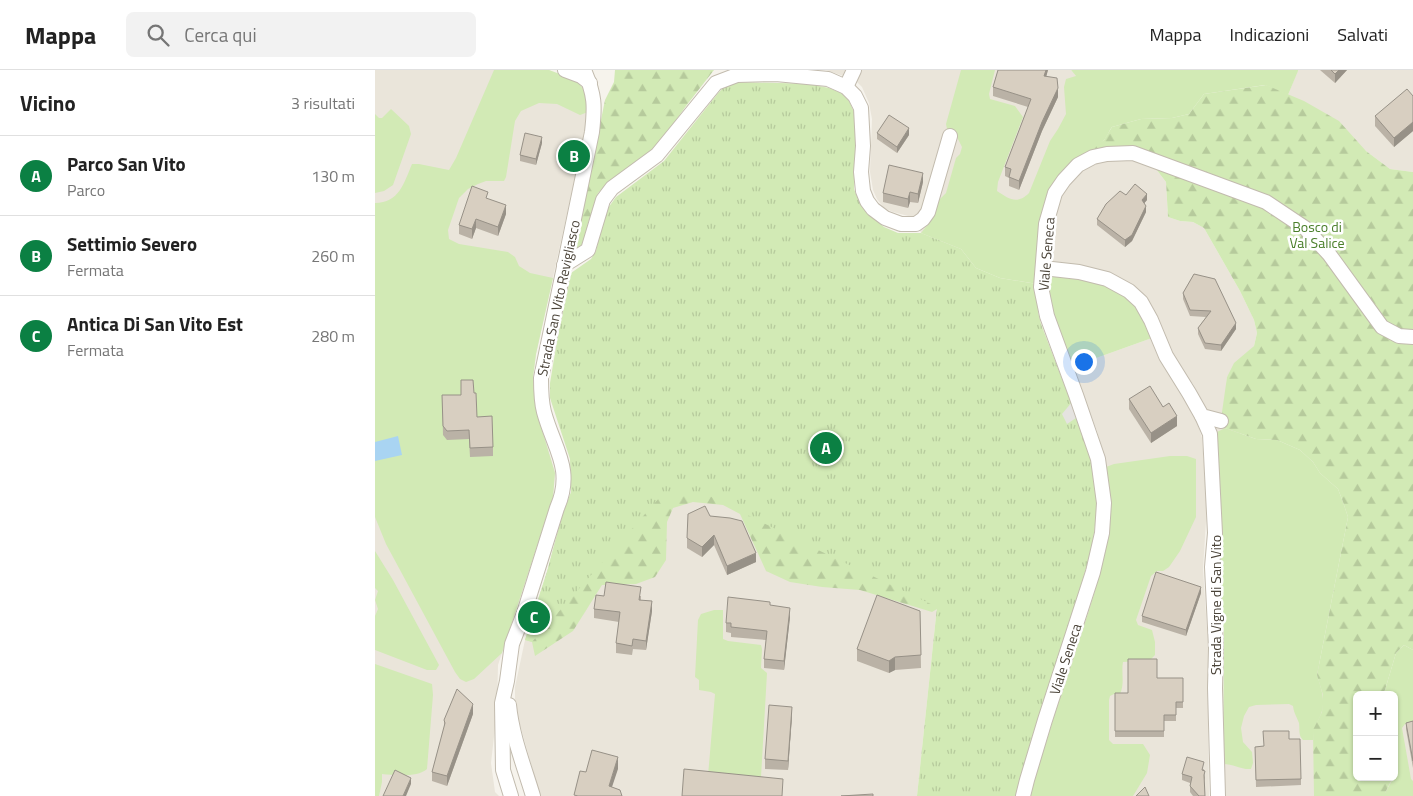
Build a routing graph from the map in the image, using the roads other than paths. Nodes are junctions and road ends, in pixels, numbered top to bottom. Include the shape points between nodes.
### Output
1 (565, 70) edge
2 (584, 70) edge
3 (854, 70) edge
4 (590, 84) junction
5 (846, 87) junction
6 (950, 136) dead end
7 (565, 265) junction
8 (1043, 268) junction
9 (1413, 337) edge
10 (1202, 416) junction
11 (1221, 421) dead end
12 (507, 682) junction
13 (511, 796) edge
14 (533, 796) edge
15 (1023, 796) edge
16 (1218, 796) edge

1 - 4 street via 581,76
2 - 4 street, Strada San Vito Revigliasco
3 - 5 street
4 - 7 street, Strada San Vito Revigliasco via 595,109 592,132
5 - 6 street via 861,108 863,191 873,209 885,218 901,224 916,224 923,219 928,212
5 - 7 street via 828,79 776,74 737,74 716,83 657,156 612,188 603,200 588,250
7 - 12 street, Strada San Vito Revigliasco via 541,378 544,412 563,466 563,496 512,644
8 - 9 street, Viale Seneca via 1047,224 1055,193 1064,180 1078,165 1093,157 1133,153 1266,202 1305,228 1329,254 1382,327 1399,336
8 - 10 street, Strada Vigne di San Vito via 1107,279 1141,302 1166,356
8 - 15 street, Viale Seneca via 1041,286 1047,316 1098,459 1104,503 1102,534 1093,572
10 - 11 street
10 - 16 street, Strada Vigne di San Vito via 1210,434 1215,533 1212,567
12 - 13 street, Strada San Vito Revigliasco via 502,703 502,747 503,770
12 - 14 street, Strada San Vito Revigliasco via 510,717

